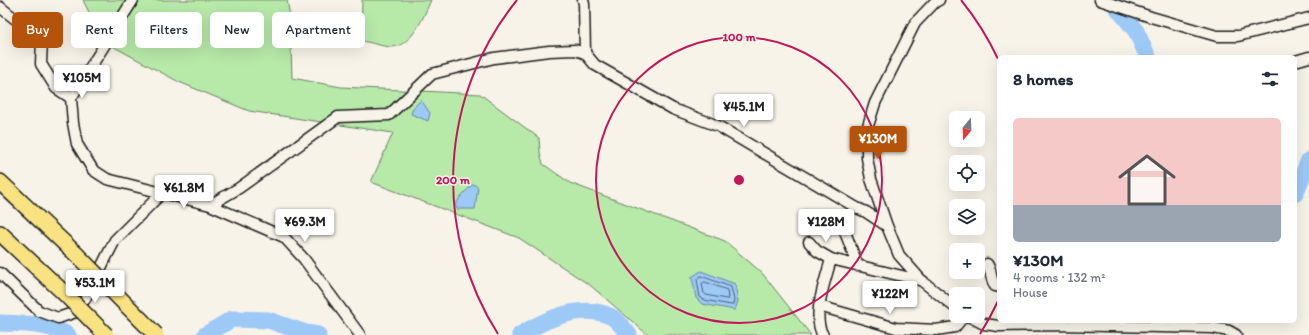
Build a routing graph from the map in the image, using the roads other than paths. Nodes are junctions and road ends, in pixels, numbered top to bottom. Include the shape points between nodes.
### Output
1 (133, 0) edge
2 (582, 0) edge
3 (939, 0) edge
4 (1100, 0) edge
5 (0, 7) edge
6 (1309, 18) edge
7 (585, 53) junction
8 (1309, 57) edge
9 (1297, 60) edge
10 (71, 98) junction
11 (0, 182) edge
12 (163, 192) junction
13 (210, 205) junction
14 (842, 224) dead end
15 (887, 226) junction
16 (0, 233) edge
17 (809, 242) dead end
18 (831, 259) junction
19 (987, 264) dead end
20 (858, 266) junction
21 (0, 273) edge
22 (923, 282) junction
23 (997, 286) edge
24 (949, 302) edge
25 (819, 306) junction
26 (958, 323) edge
27 (982, 323) edge
28 (1120, 324) edge
29 (1040, 326) edge
30 (1213, 331) edge
31 (106, 335) edge
32 (156, 335) edge
33 (360, 335) edge
34 (823, 335) edge
35 (1236, 335) edge

1 - 10 street
2 - 7 street
3 - 15 street via 915,23 875,103 867,129 868,165
4 - 6 street via 1217,36 1238,36
5 - 10 street via 42,40 41,64 56,88
7 - 13 street via 575,50 494,58 432,74 389,115 338,117 239,188
7 - 15 street via 595,65 673,109 718,126
8 - 9 street
10 - 12 street via 77,144 93,170 108,179
11 - 32 highway, bridge
12 - 13 street
12 - 21 street via 114,240 76,312 58,318 39,311
13 - 33 street via 284,237 304,259
14 - 20 street
15 - 22 street via 899,255
16 - 31 highway, bridge
17 - 18 street
18 - 20 street
18 - 25 street
19 - 23 street via 990,267 991,281
20 - 22 street
22 - 24 street
25 - 26 street via 896,328 936,330 955,327
25 - 34 street via 818,323
27 - 29 street via 999,326
28 - 29 street
28 - 30 street
30 - 35 street via 1229,331

